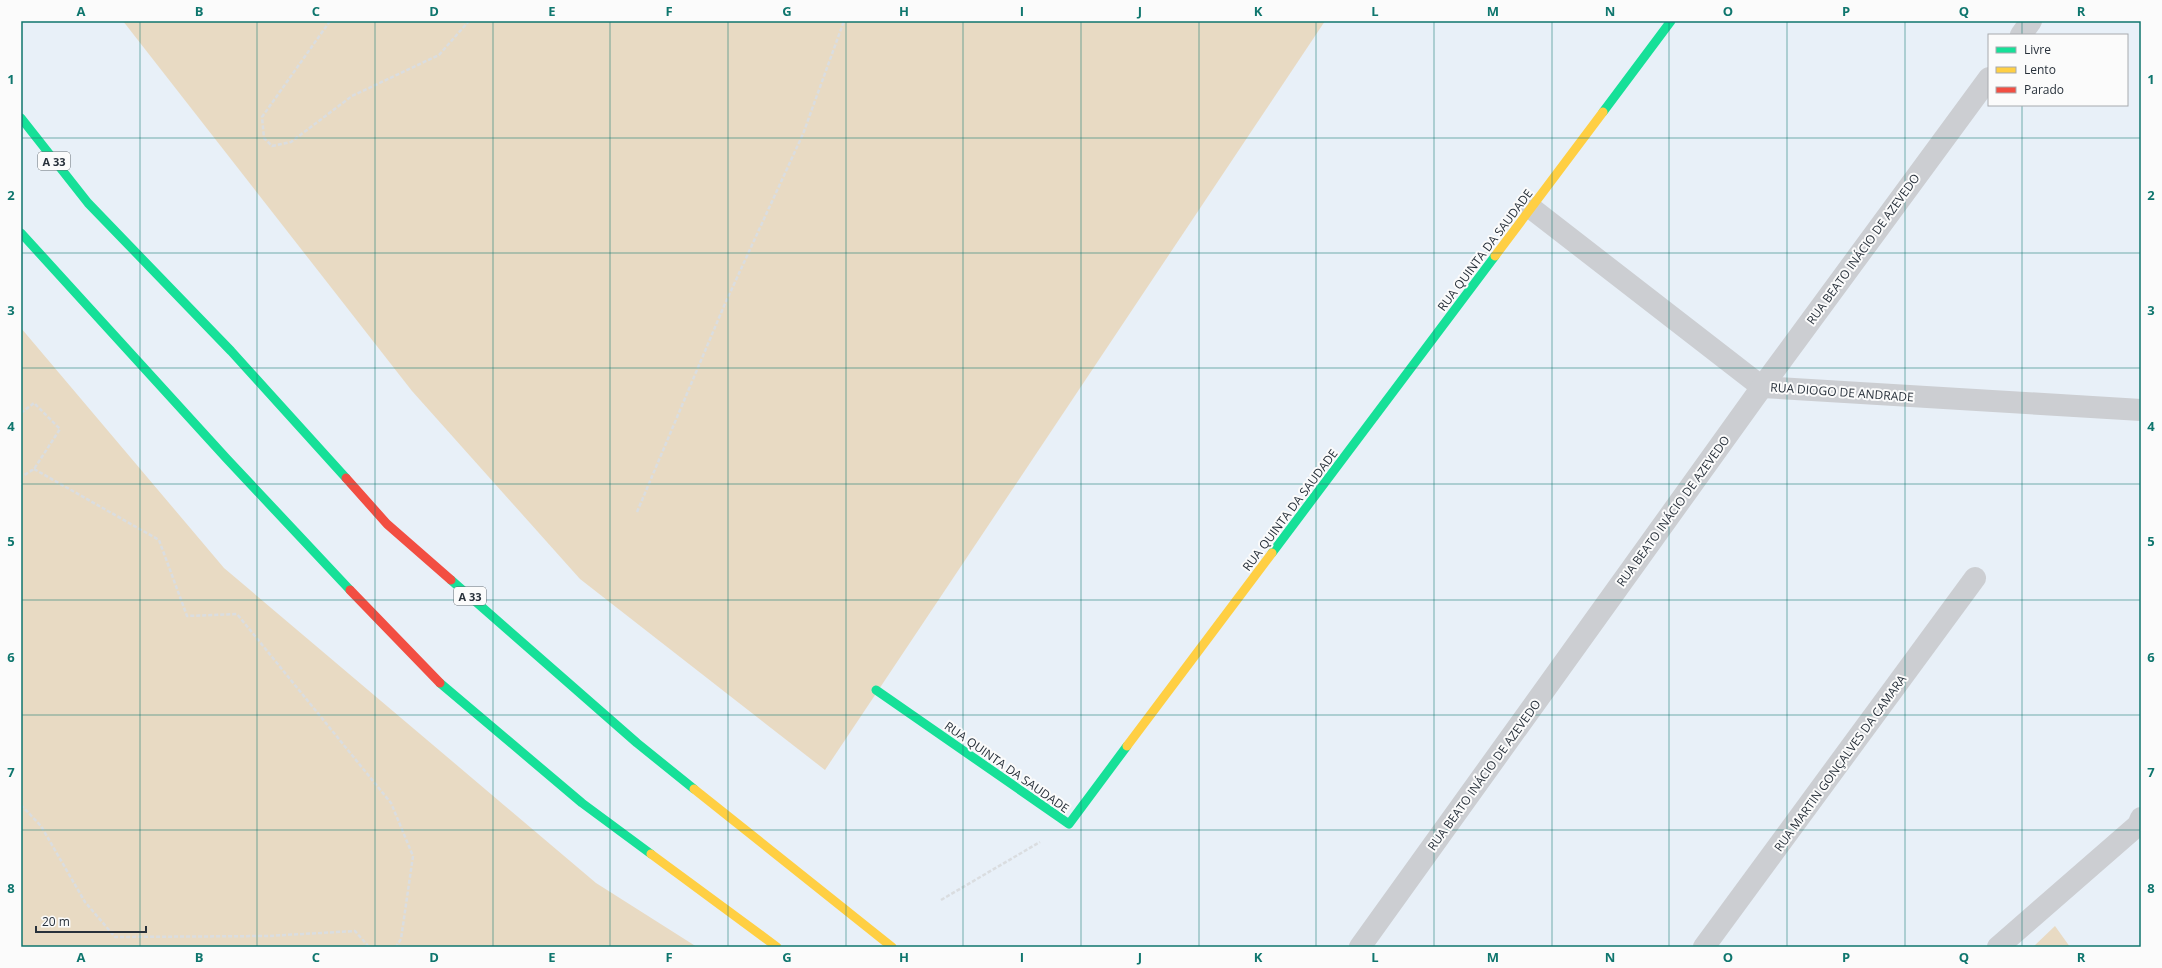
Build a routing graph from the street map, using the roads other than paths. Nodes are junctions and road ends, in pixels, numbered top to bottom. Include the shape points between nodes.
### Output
1 (1672, 21) edge
2 (2031, 21) edge
3 (2022, 34) edge
4 (1988, 79) edge
5 (21, 118) edge
6 (1531, 208) junction
7 (21, 233) edge
8 (1762, 387) junction
9 (2141, 410) edge
10 (1975, 578) dead end
11 (876, 690) dead end
12 (2140, 824) edge
13 (777, 947) edge
14 (892, 947) edge
15 (1360, 947) edge
16 (1704, 947) edge
17 (1998, 947) edge

1 - 6 main road, RUA QUINTA DA SAUDADE
2 - 3 street
4 - 8 street, RUA BEATO INÁCIO DE AZEVEDO
5 - 14 main road, A 33 via 88,204 231,351 387,524 637,743
6 - 8 street, RUA DIOGO DE ANDRADE
6 - 11 main road, RUA QUINTA DA SAUDADE via 1069,824
7 - 13 main road via 227,459 430,675 582,803
8 - 9 street, RUA DIOGO DE ANDRADE
8 - 15 street, RUA BEATO INÁCIO DE AZEVEDO
10 - 16 street, RUA MARTIN GONÇALVES DA CAMARA
12 - 17 street

